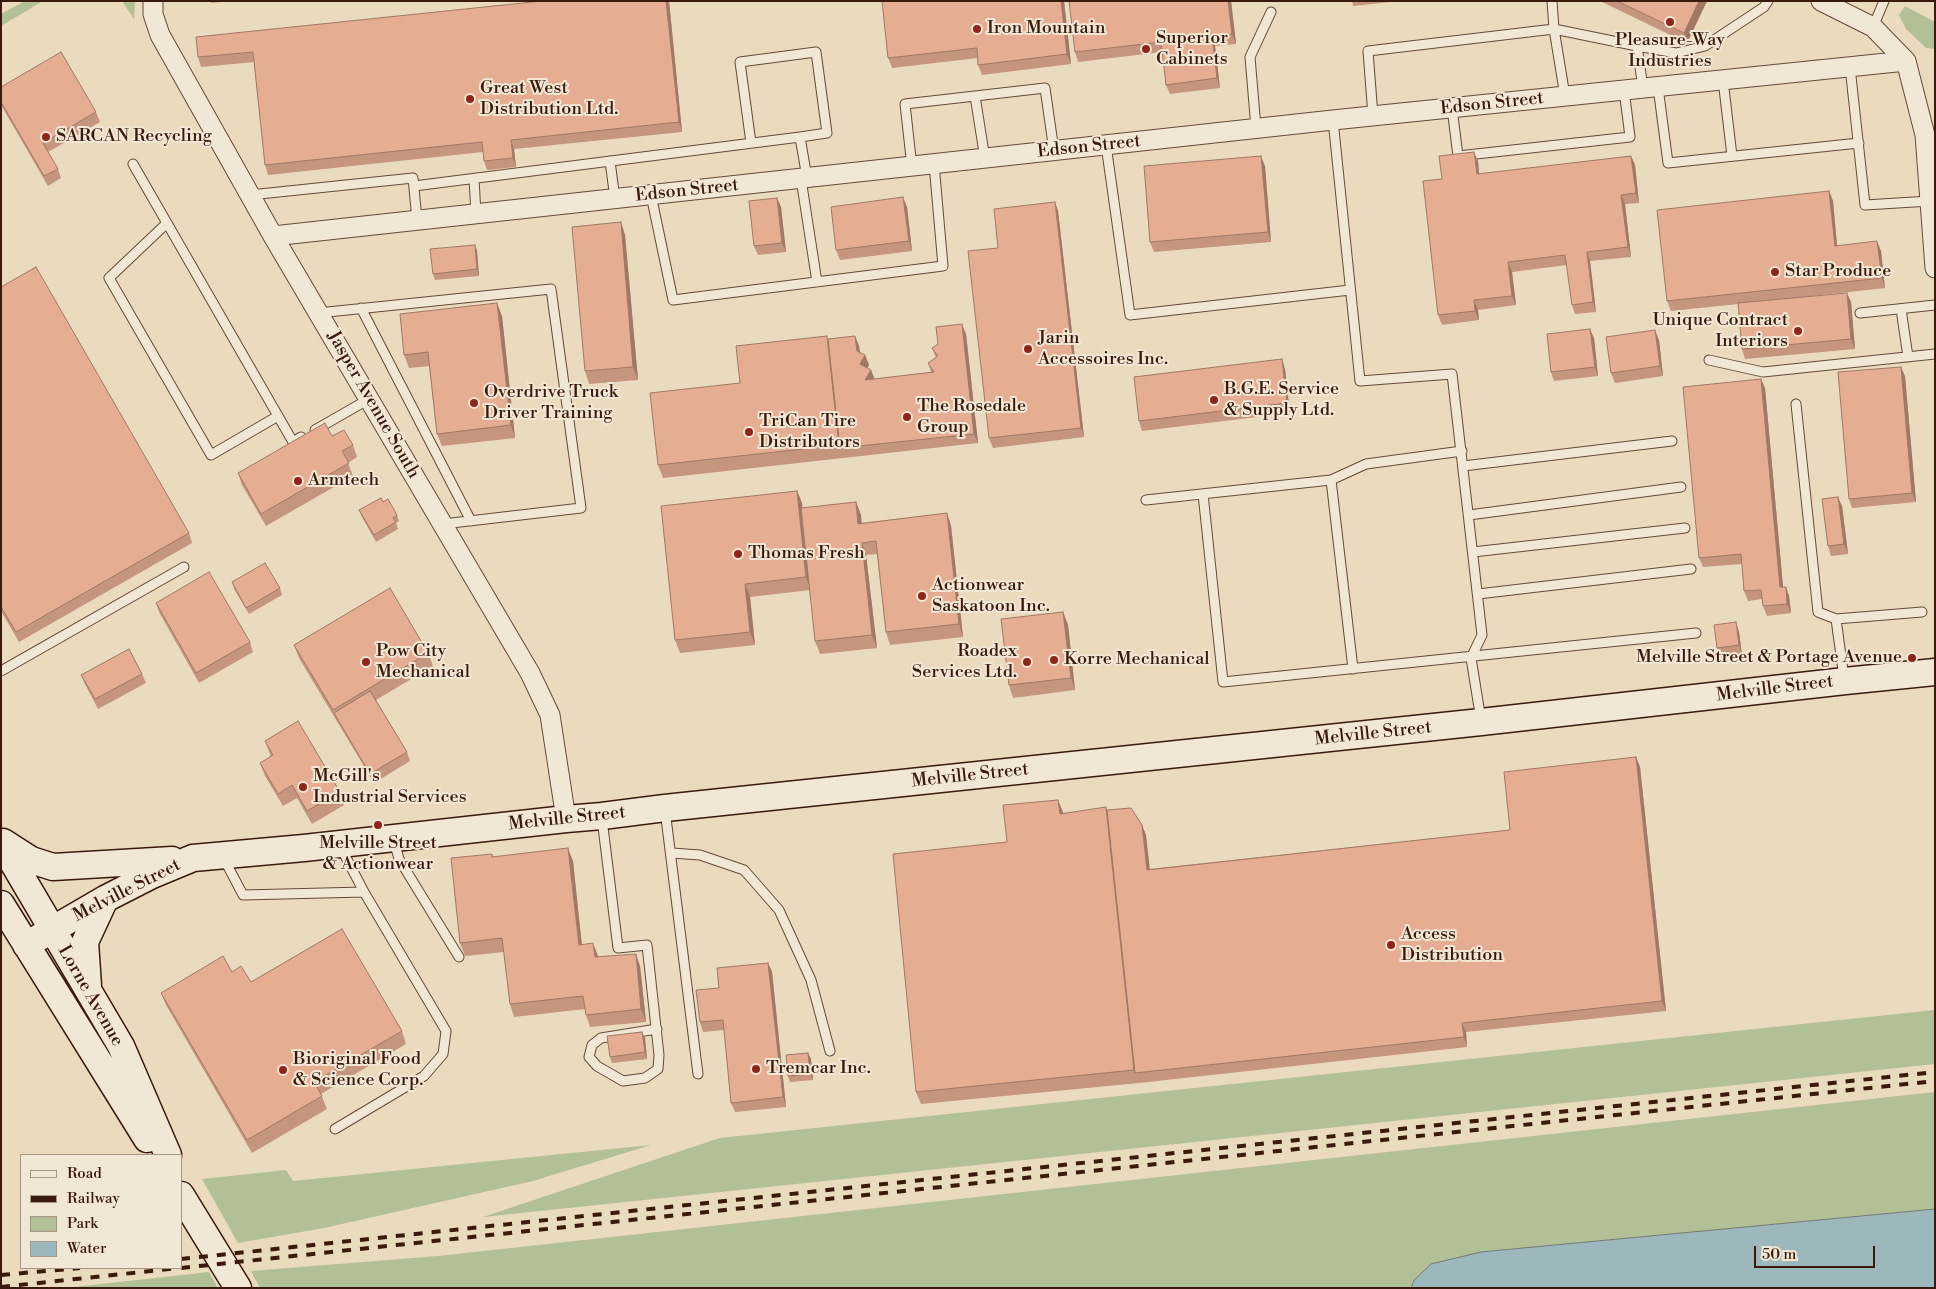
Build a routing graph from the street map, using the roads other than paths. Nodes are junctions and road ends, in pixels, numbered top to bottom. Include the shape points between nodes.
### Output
1 (153, 1) edge
2 (1552, 1) edge
3 (1768, 1) edge
4 (1821, 1) edge
5 (1884, 1) edge
6 (1271, 12) dead end
7 (1873, 27) junction
8 (1554, 29) junction
9 (1637, 46) junction
10 (1906, 61) junction
11 (1850, 67) junction
12 (1723, 80) junction
13 (1651, 87) junction
14 (1624, 90) junction
15 (976, 96) junction
16 (1565, 96) junction
17 (1452, 108) junction
18 (1373, 116) junction
19 (1333, 120) junction
20 (1256, 128) junction
21 (800, 137) junction
22 (751, 143) junction
23 (1859, 143) junction
24 (1106, 145) junction
25 (1054, 151) junction
26 (1732, 156) junction
27 (985, 159) junction
28 (610, 161) junction
29 (133, 164) dead end
30 (934, 164) junction
31 (912, 167) junction
32 (474, 178) junction
33 (804, 178) junction
34 (414, 186) junction
35 (250, 195) junction
36 (651, 195) junction
37 (615, 199) junction
38 (1930, 201) junction
39 (476, 214) junction
40 (417, 220) junction
41 (168, 223) junction
42 (273, 236) junction
43 (1935, 268) edge
44 (816, 282) junction
45 (1350, 290) junction
46 (1935, 306) edge
47 (362, 308) junction
48 (1901, 309) junction
49 (318, 313) junction
50 (1860, 314) dead end
51 (1935, 354) edge
52 (1908, 357) junction
53 (1709, 360) dead end
54 (369, 400) junction
55 (1796, 404) dead end
56 (278, 416) junction
57 (1672, 441) dead end
58 (1462, 452) junction
59 (1463, 466) junction
60 (1331, 480) junction
61 (1681, 487) dead end
62 (1203, 494) junction
63 (1146, 500) dead end
64 (1469, 515) junction
65 (471, 520) junction
66 (443, 524) junction
67 (1684, 528) dead end
68 (1473, 552) junction
69 (184, 567) dead end
70 (1692, 568) dead end
71 (1478, 594) junction
72 (1922, 612) dead end
73 (1836, 619) junction
74 (1696, 633) dead end
75 (1471, 658) junction
76 (1353, 668) junction
77 (1, 671) edge
78 (1935, 672) edge
79 (1845, 681) junction
80 (1482, 722) junction
81 (665, 808) junction
82 (602, 816) junction
83 (566, 819) junction
84 (393, 838) junction
85 (1, 842) edge
86 (339, 844) junction
87 (672, 853) junction
88 (221, 855) junction
89 (193, 858) junction
90 (364, 892) junction
91 (105, 899) junction
92 (1, 904) edge
93 (52, 930) junction
94 (26, 945) junction
95 (459, 957) edge
96 (88, 991) junction
97 (657, 1029) junction
98 (830, 1051) dead end
99 (698, 1074) dead end
100 (335, 1128) dead end
101 (156, 1154) edge
102 (168, 1154) edge
103 (182, 1187) edge
104 (182, 1197) edge
105 (196, 1218) junction
106 (238, 1288) edge

1 - 35 street, Jasper Avenue South via 153,14 160,36
2 - 8 lane
3 - 9 lane via 1764,7 1705,46 1676,53
4 - 7 street
5 - 7 lane
6 - 20 lane via 1250,57
7 - 10 street
8 - 9 lane
8 - 16 lane
8 - 18 lane via 1368,51
9 - 13 lane
10 - 11 street, Edson Street
10 - 38 street via 1925,135
11 - 12 street, Edson Street
11 - 23 lane
12 - 13 street, Edson Street
12 - 26 lane
13 - 14 street, Edson Street
13 - 26 lane via 1668,163
14 - 16 street, Edson Street
14 - 17 lane via 1630,137 1458,156
15 - 25 lane via 1045,88
15 - 27 lane
15 - 31 lane via 906,104
16 - 17 street, Edson Street
17 - 18 street, Edson Street
18 - 19 street, Edson Street
19 - 20 street, Edson Street
19 - 45 lane
20 - 24 street, Edson Street
21 - 22 lane
21 - 22 lane via 827,134 816,52 740,62
21 - 33 lane
22 - 28 lane
23 - 26 lane
23 - 38 lane via 1866,205
24 - 25 street, Edson Street
24 - 45 lane via 1130,315
25 - 27 street, Edson Street
27 - 30 street, Edson Street
28 - 32 lane
28 - 37 lane
29 - 41 lane
30 - 31 street, Edson Street
30 - 44 lane via 943,266
31 - 33 street, Edson Street
32 - 34 lane
32 - 39 lane
33 - 36 street, Edson Street
33 - 44 lane
34 - 35 lane via 413,178
34 - 40 lane
35 - 42 street, Jasper Avenue South
36 - 37 street, Edson Street
36 - 44 lane via 673,300
37 - 39 street, Edson Street
38 - 43 street
39 - 40 street, Edson Street
40 - 42 street, Edson Street
41 - 56 lane
41 - 56 lane via 109,278 211,455
42 - 49 street, Jasper Avenue South
45 - 58 lane via 1360,382 1452,374
46 - 48 lane
47 - 49 lane
47 - 65 lane
47 - 65 lane via 550,289 581,508
48 - 50 lane
48 - 52 lane
49 - 54 street, Jasper Avenue South
51 - 52 lane
52 - 53 lane via 1763,372
54 - 56 lane via 293,442
54 - 66 street, Jasper Avenue South
55 - 73 lane via 1818,612
57 - 59 lane
58 - 59 lane
58 - 60 lane via 1366,464
59 - 64 lane
60 - 62 lane
60 - 76 lane
61 - 64 lane
62 - 63 lane
62 - 76 lane via 1223,682
64 - 68 lane
65 - 66 lane
66 - 83 street, Jasper Avenue South via 530,673 550,715
67 - 68 lane
68 - 71 lane
69 - 77 lane
70 - 71 lane
71 - 75 lane via 1482,635
72 - 73 lane
73 - 79 lane
74 - 75 lane
75 - 76 lane
75 - 80 lane
78 - 79 street, Melville Street
79 - 80 street, Melville Street
80 - 81 street, Melville Street
81 - 82 street, Melville Street
81 - 87 lane
82 - 83 street, Melville Street
82 - 97 lane via 618,948 648,945
83 - 84 street, Melville Street
84 - 86 street, Melville Street
84 - 95 lane via 399,859
85 - 89 street via 31,860 53,867
85 - 93 street, Lorne Avenue
86 - 88 street, Melville Street
86 - 90 lane
87 - 98 lane via 700,856 744,870 779,910 811,980
87 - 99 lane
88 - 89 street, Melville Street
88 - 90 lane via 243,895
89 - 91 street, Melville Street
90 - 100 lane via 446,1031 443,1054 424,1076
91 - 93 street, Melville Street
91 - 96 street via 85,942
92 - 94 street, Lorne Avenue
93 - 94 street, Melville Street
93 - 96 street, Lorne Avenue
94 - 101 street, Lorne Avenue
96 - 102 street, Lorne Avenue via 120,1046
97 - 97 lane via 658,1069 645,1078 622,1081 597,1066 589,1057 592,1045 601,1038
103 - 105 street
104 - 105 street
105 - 106 street

